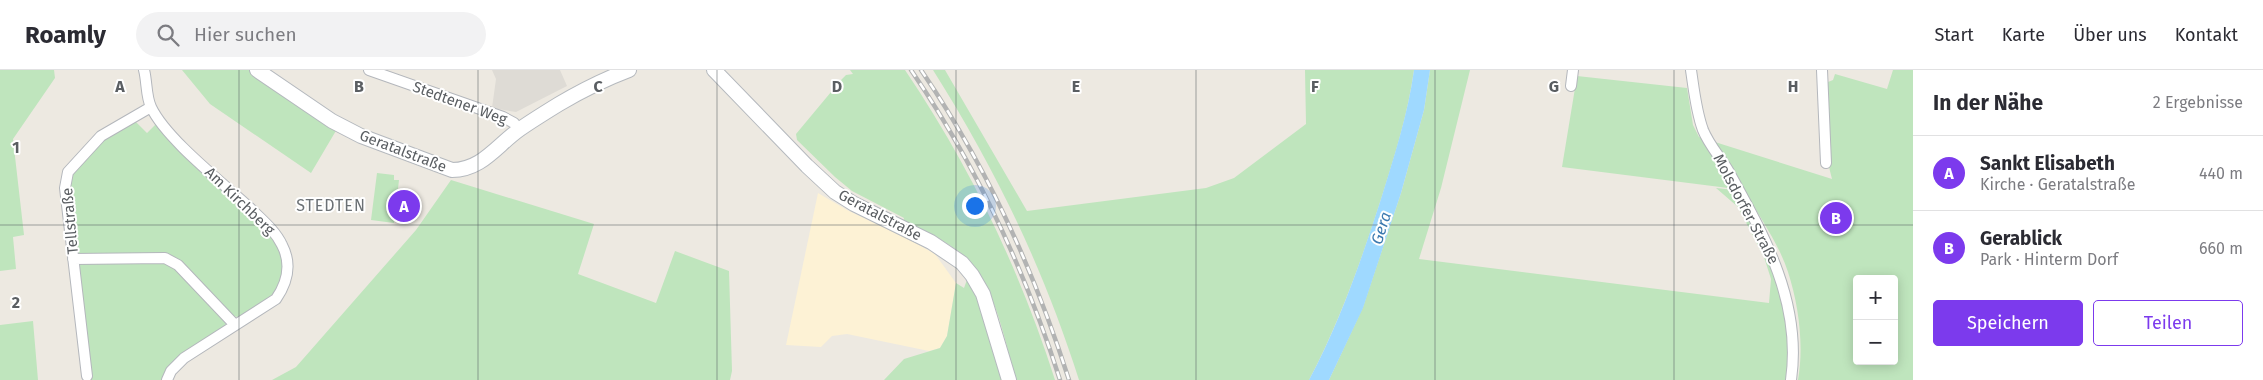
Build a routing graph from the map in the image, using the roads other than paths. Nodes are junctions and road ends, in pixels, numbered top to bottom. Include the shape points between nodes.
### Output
1 (144, 70) edge
2 (257, 70) edge
3 (369, 70) edge
4 (629, 70) edge
5 (714, 70) edge
6 (1573, 70) edge
7 (1691, 70) edge
8 (1822, 70) edge
9 (1571, 86) dead end
10 (151, 107) junction
11 (519, 130) junction
12 (1826, 163) dead end
13 (73, 259) junction
14 (235, 325) junction
15 (86, 376) dead end
16 (168, 380) edge
17 (1009, 380) edge
18 (1790, 380) edge

1 - 10 street, Am Kirchberg
2 - 11 street, Geratalstraße via 332,121 361,136 452,170 472,167
3 - 11 street, Stedtener Weg via 503,117
4 - 11 street, Geratalstraße via 561,103
5 - 17 street, Geratalstraße via 835,192 931,242 962,263 983,294
6 - 9 street
7 - 18 street, Molsdorfer Straße via 1696,107 1704,131 1764,235 1778,266 1792,331
8 - 12 street
10 - 13 street, Tellstraße via 101,136 68,172 64,188
10 - 14 street, Am Kirchberg via 182,146 268,225 282,244 288,269 282,290 268,305
13 - 14 street via 165,258 178,265
13 - 15 street, Tellstraße
14 - 16 street, Am Kirchberg via 184,358 171,371

